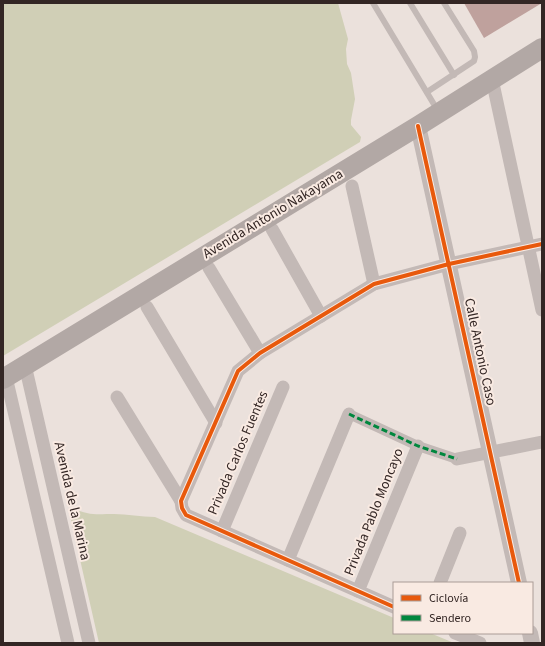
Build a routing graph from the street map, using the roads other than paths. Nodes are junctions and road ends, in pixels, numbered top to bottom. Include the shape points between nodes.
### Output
1 (373, 3) edge
2 (410, 3) edge
3 (444, 3) edge
4 (542, 48) edge
5 (454, 75) junction
6 (492, 79) junction
7 (427, 92) junction
8 (439, 112) junction
9 (418, 126) junction
10 (352, 186) dead end
11 (272, 229) dead end
12 (542, 244) edge
13 (528, 246) junction
14 (449, 264) junction
15 (209, 268) dead end
16 (374, 284) junction
17 (147, 307) dead end
18 (542, 310) edge
19 (321, 316) junction
20 (260, 353) junction
21 (25, 365) junction
22 (4, 378) edge
23 (284, 387) dead end
24 (117, 397) dead end
25 (349, 414) joint
26 (216, 423) junction
27 (542, 442) edge
28 (418, 446) junction
29 (490, 452) junction
30 (457, 459) joint
31 (181, 501) junction
32 (222, 531) junction
33 (460, 533) dead end
34 (288, 560) junction
35 (440, 582) edge
36 (519, 582) edge
37 (358, 591) junction
38 (393, 607) edge
39 (458, 634) edge
40 (68, 643) edge
41 (89, 643) edge
42 (480, 643) edge

1 - 7 lane
2 - 5 lane
3 - 5 lane via 475,54 474,61
4 - 6 main road, Avenida Antonio Nakayama
5 - 7 lane
6 - 8 main road, Avenida Antonio Nakayama
6 - 13 street
7 - 8 lane
8 - 9 main road, Avenida Antonio Nakayama
9 - 14 street, Calle Antonio Caso
9 - 21 main road, Avenida Antonio Nakayama
10 - 16 street
11 - 19 street
12 - 13 street
13 - 14 street
13 - 18 street
14 - 16 street
14 - 29 street, Calle Antonio Caso
15 - 20 street
16 - 19 street
17 - 26 street
19 - 20 street
20 - 26 street via 238,371
21 - 22 main road, Avenida Antonio Nakayama
21 - 41 street, Avenida de la Marina
22 - 40 street
23 - 32 street, Privada Carlos Fuentes
24 - 31 street
25 - 28 street
25 - 34 street
26 - 31 street
27 - 29 street
28 - 30 street
28 - 37 street, Privada Pablo Moncayo
29 - 30 street
29 - 36 street, Calle Antonio Caso
31 - 32 street via 186,515
32 - 34 street
33 - 35 street
34 - 37 street
37 - 38 street
39 - 42 street

